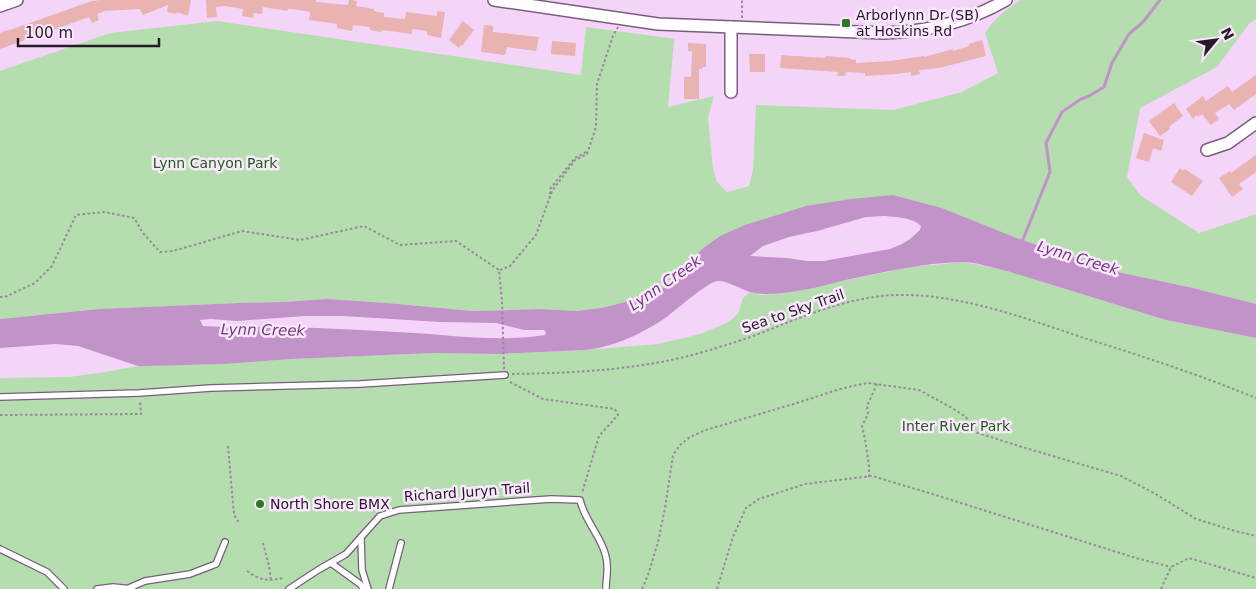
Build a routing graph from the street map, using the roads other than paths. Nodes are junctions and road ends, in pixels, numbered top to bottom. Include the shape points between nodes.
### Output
1 (17, 0) edge
2 (494, 0) edge
3 (1006, 0) edge
4 (0, 6) edge
5 (737, 27) junction
6 (731, 92) dead end
7 (1256, 123) edge
8 (1207, 150) dead end
9 (505, 374) road end
10 (0, 397) edge
11 (361, 537) junction
12 (225, 542) dead end
13 (401, 543) dead end
14 (0, 549) edge
15 (331, 563) junction
16 (129, 588) edge
17 (64, 589) edge
18 (97, 589) edge
19 (136, 589) edge
20 (289, 589) edge
21 (366, 589) edge
22 (389, 589) edge
23 (606, 589) edge

1 - 4 street
2 - 5 street via 658,24
3 - 5 street via 976,15 911,32
5 - 6 street
7 - 8 street via 1228,143
9 - 10 lane via 360,384
11 - 15 lane, Richard Juryn Trail via 346,554
11 - 21 lane
11 - 23 lane, Richard Juryn Trail via 380,516 399,510 551,499 580,500 582,510 604,548
12 - 16 lane via 216,564 190,574 145,581
13 - 22 lane
14 - 17 lane via 47,572
15 - 20 lane, Richard Juryn Trail
15 - 21 lane
16 - 18 lane
16 - 19 lane

